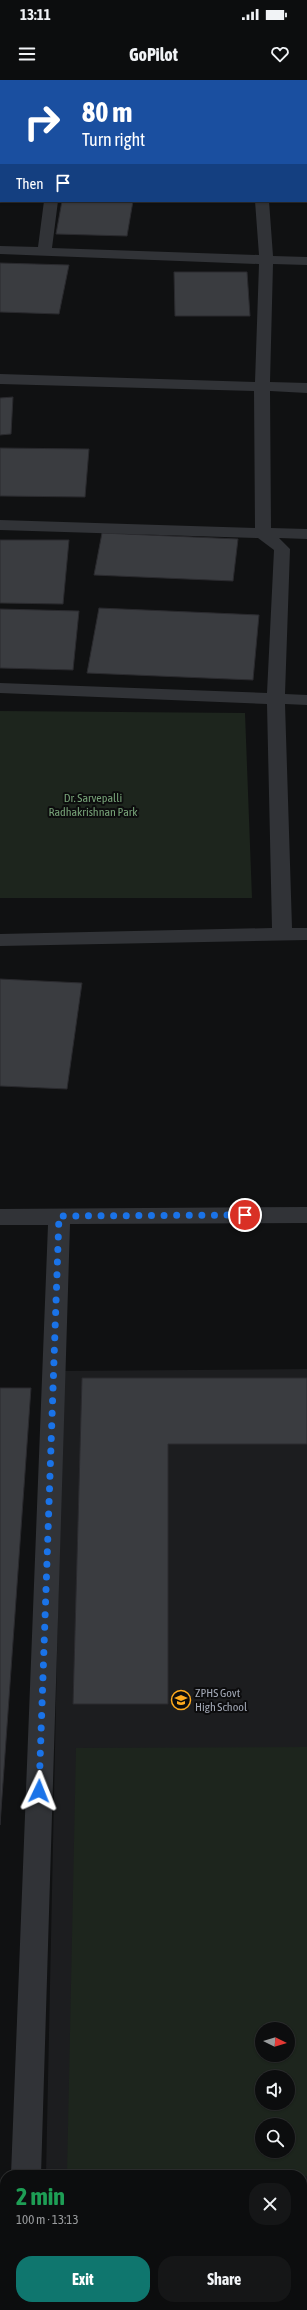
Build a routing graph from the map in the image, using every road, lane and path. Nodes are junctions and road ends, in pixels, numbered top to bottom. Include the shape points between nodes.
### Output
1 (51, 202) edge
2 (262, 202) edge
3 (0, 250) edge
4 (45, 250) junction
5 (266, 261) junction
6 (307, 261) edge
7 (0, 380) edge
8 (262, 387) junction
9 (307, 388) edge
10 (0, 525) edge
11 (264, 533) junction
12 (307, 534) edge
13 (0, 688) edge
14 (276, 700) junction
15 (307, 700) edge
16 (282, 934) junction
17 (307, 934) edge
18 (0, 940) edge
19 (307, 1215) edge
20 (59, 1216) junction
21 (0, 1217) edge
22 (26, 2170) edge

1 - 4 street
2 - 5 street
3 - 4 street
4 - 5 street
5 - 6 street
5 - 8 street
7 - 8 street
8 - 9 street
8 - 11 street
10 - 11 street
11 - 12 street
11 - 14 street via 282,549
13 - 14 street
14 - 15 street
14 - 16 street
16 - 17 street
16 - 18 street
19 - 20 street
20 - 21 street
20 - 22 street

